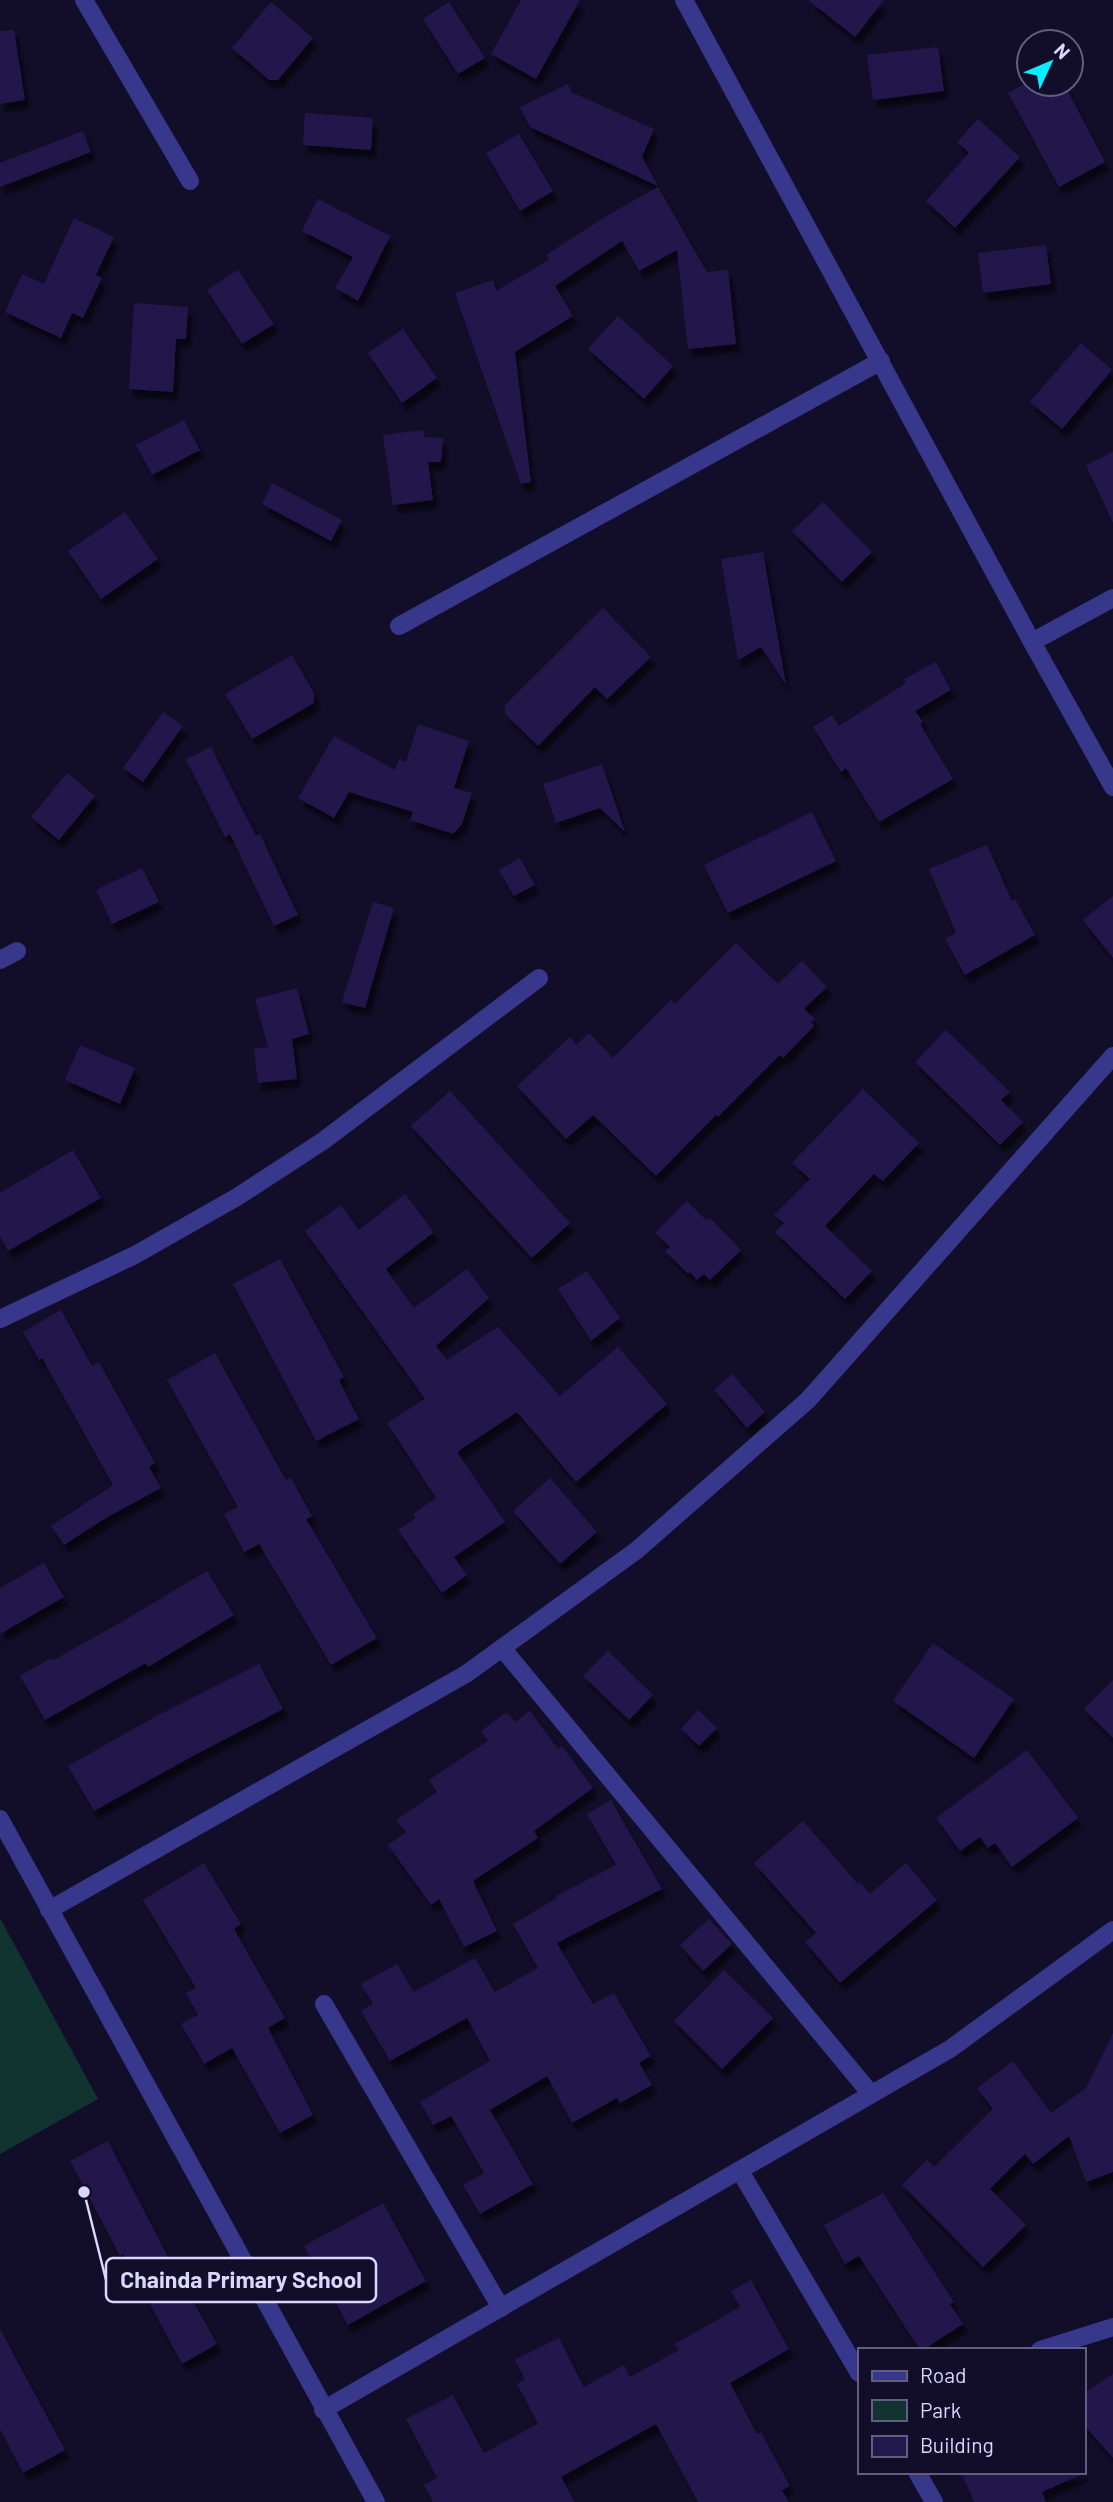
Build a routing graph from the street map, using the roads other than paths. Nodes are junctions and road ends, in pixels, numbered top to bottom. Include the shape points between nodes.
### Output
1 (84, 0) edge
2 (684, 0) edge
3 (190, 181) dead end
4 (881, 361) junction
5 (1113, 598) edge
6 (399, 626) dead end
7 (1032, 642) junction
8 (1113, 787) edge
9 (17, 951) dead end
10 (0, 960) edge
11 (539, 978) dead end
12 (1113, 1056) edge
13 (0, 1319) edge
14 (502, 1648) junction
15 (0, 1819) edge
16 (49, 1910) junction
17 (1113, 1930) edge
18 (324, 2004) dead end
19 (871, 2094) junction
20 (740, 2171) junction
21 (501, 2308) junction
22 (1113, 2327) edge
23 (1046, 2348) edge
24 (858, 2371) edge
25 (323, 2410) junction
26 (918, 2474) edge
27 (375, 2502) edge
28 (934, 2502) edge

1 - 3 street
2 - 4 street
4 - 6 street
4 - 7 street
5 - 7 street
7 - 8 street
9 - 10 street
11 - 13 street via 323,1141 237,1197 135,1255
12 - 14 street via 808,1400 637,1549
14 - 16 street via 466,1674
14 - 19 street
15 - 16 street
16 - 25 street
17 - 19 street via 950,2049
18 - 21 street
19 - 20 street
20 - 21 street
20 - 24 street
21 - 25 street
22 - 23 street
25 - 27 street
26 - 28 street

